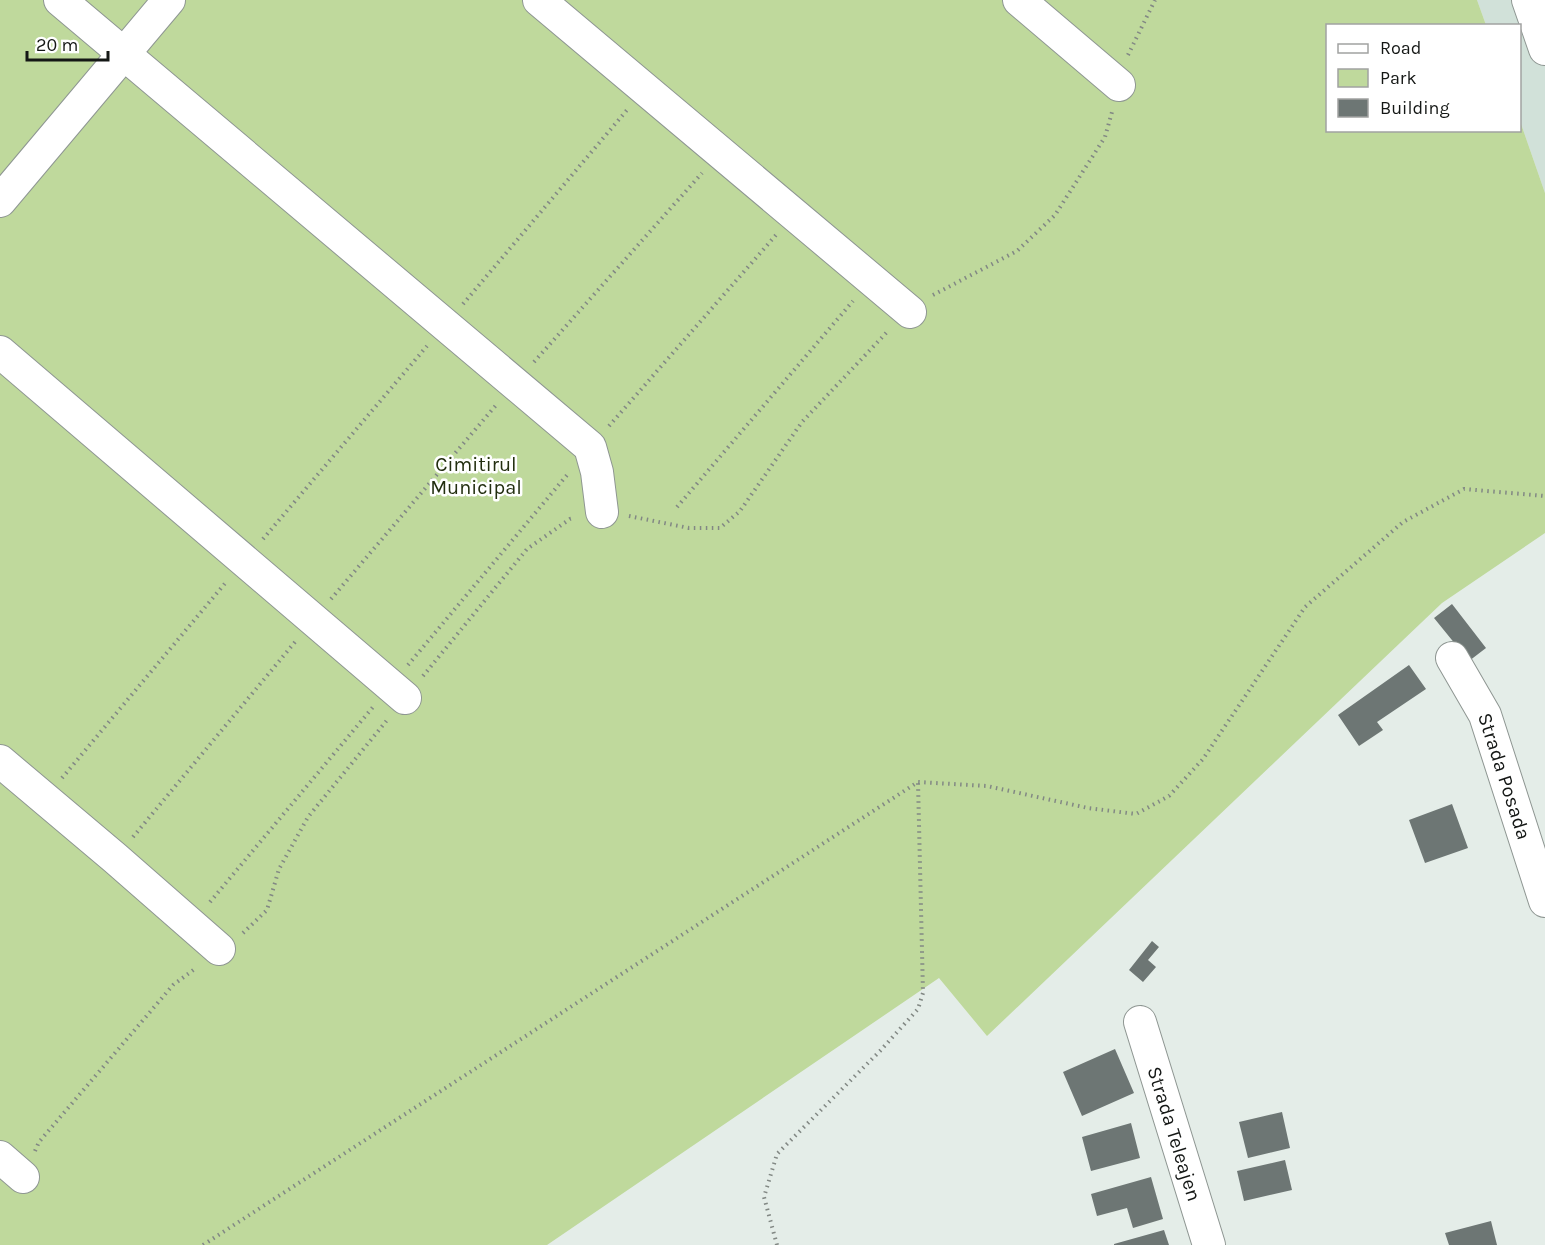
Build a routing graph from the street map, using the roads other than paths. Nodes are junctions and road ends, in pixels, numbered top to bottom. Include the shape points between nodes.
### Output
1 (60, 0) edge
2 (168, 0) edge
3 (539, 0) edge
4 (1019, 0) edge
5 (1528, 0) edge
6 (1545, 49) edge
7 (123, 53) junction
8 (1119, 85) road end
9 (0, 201) edge
10 (910, 312) road end
11 (0, 352) edge
12 (602, 512) road end
13 (1452, 658) dead end
14 (398, 691) road end
15 (0, 761) edge
16 (1545, 901) edge
17 (219, 949) road end
18 (1140, 1022) dead end
19 (1209, 1245) edge

1 - 7 street
2 - 7 street
3 - 10 street
4 - 8 street
5 - 6 street
7 - 9 street
7 - 12 street via 590,447
11 - 14 street
13 - 16 street, Strada Posada via 1485,715
15 - 17 street
18 - 19 street, Strada Teleajen

